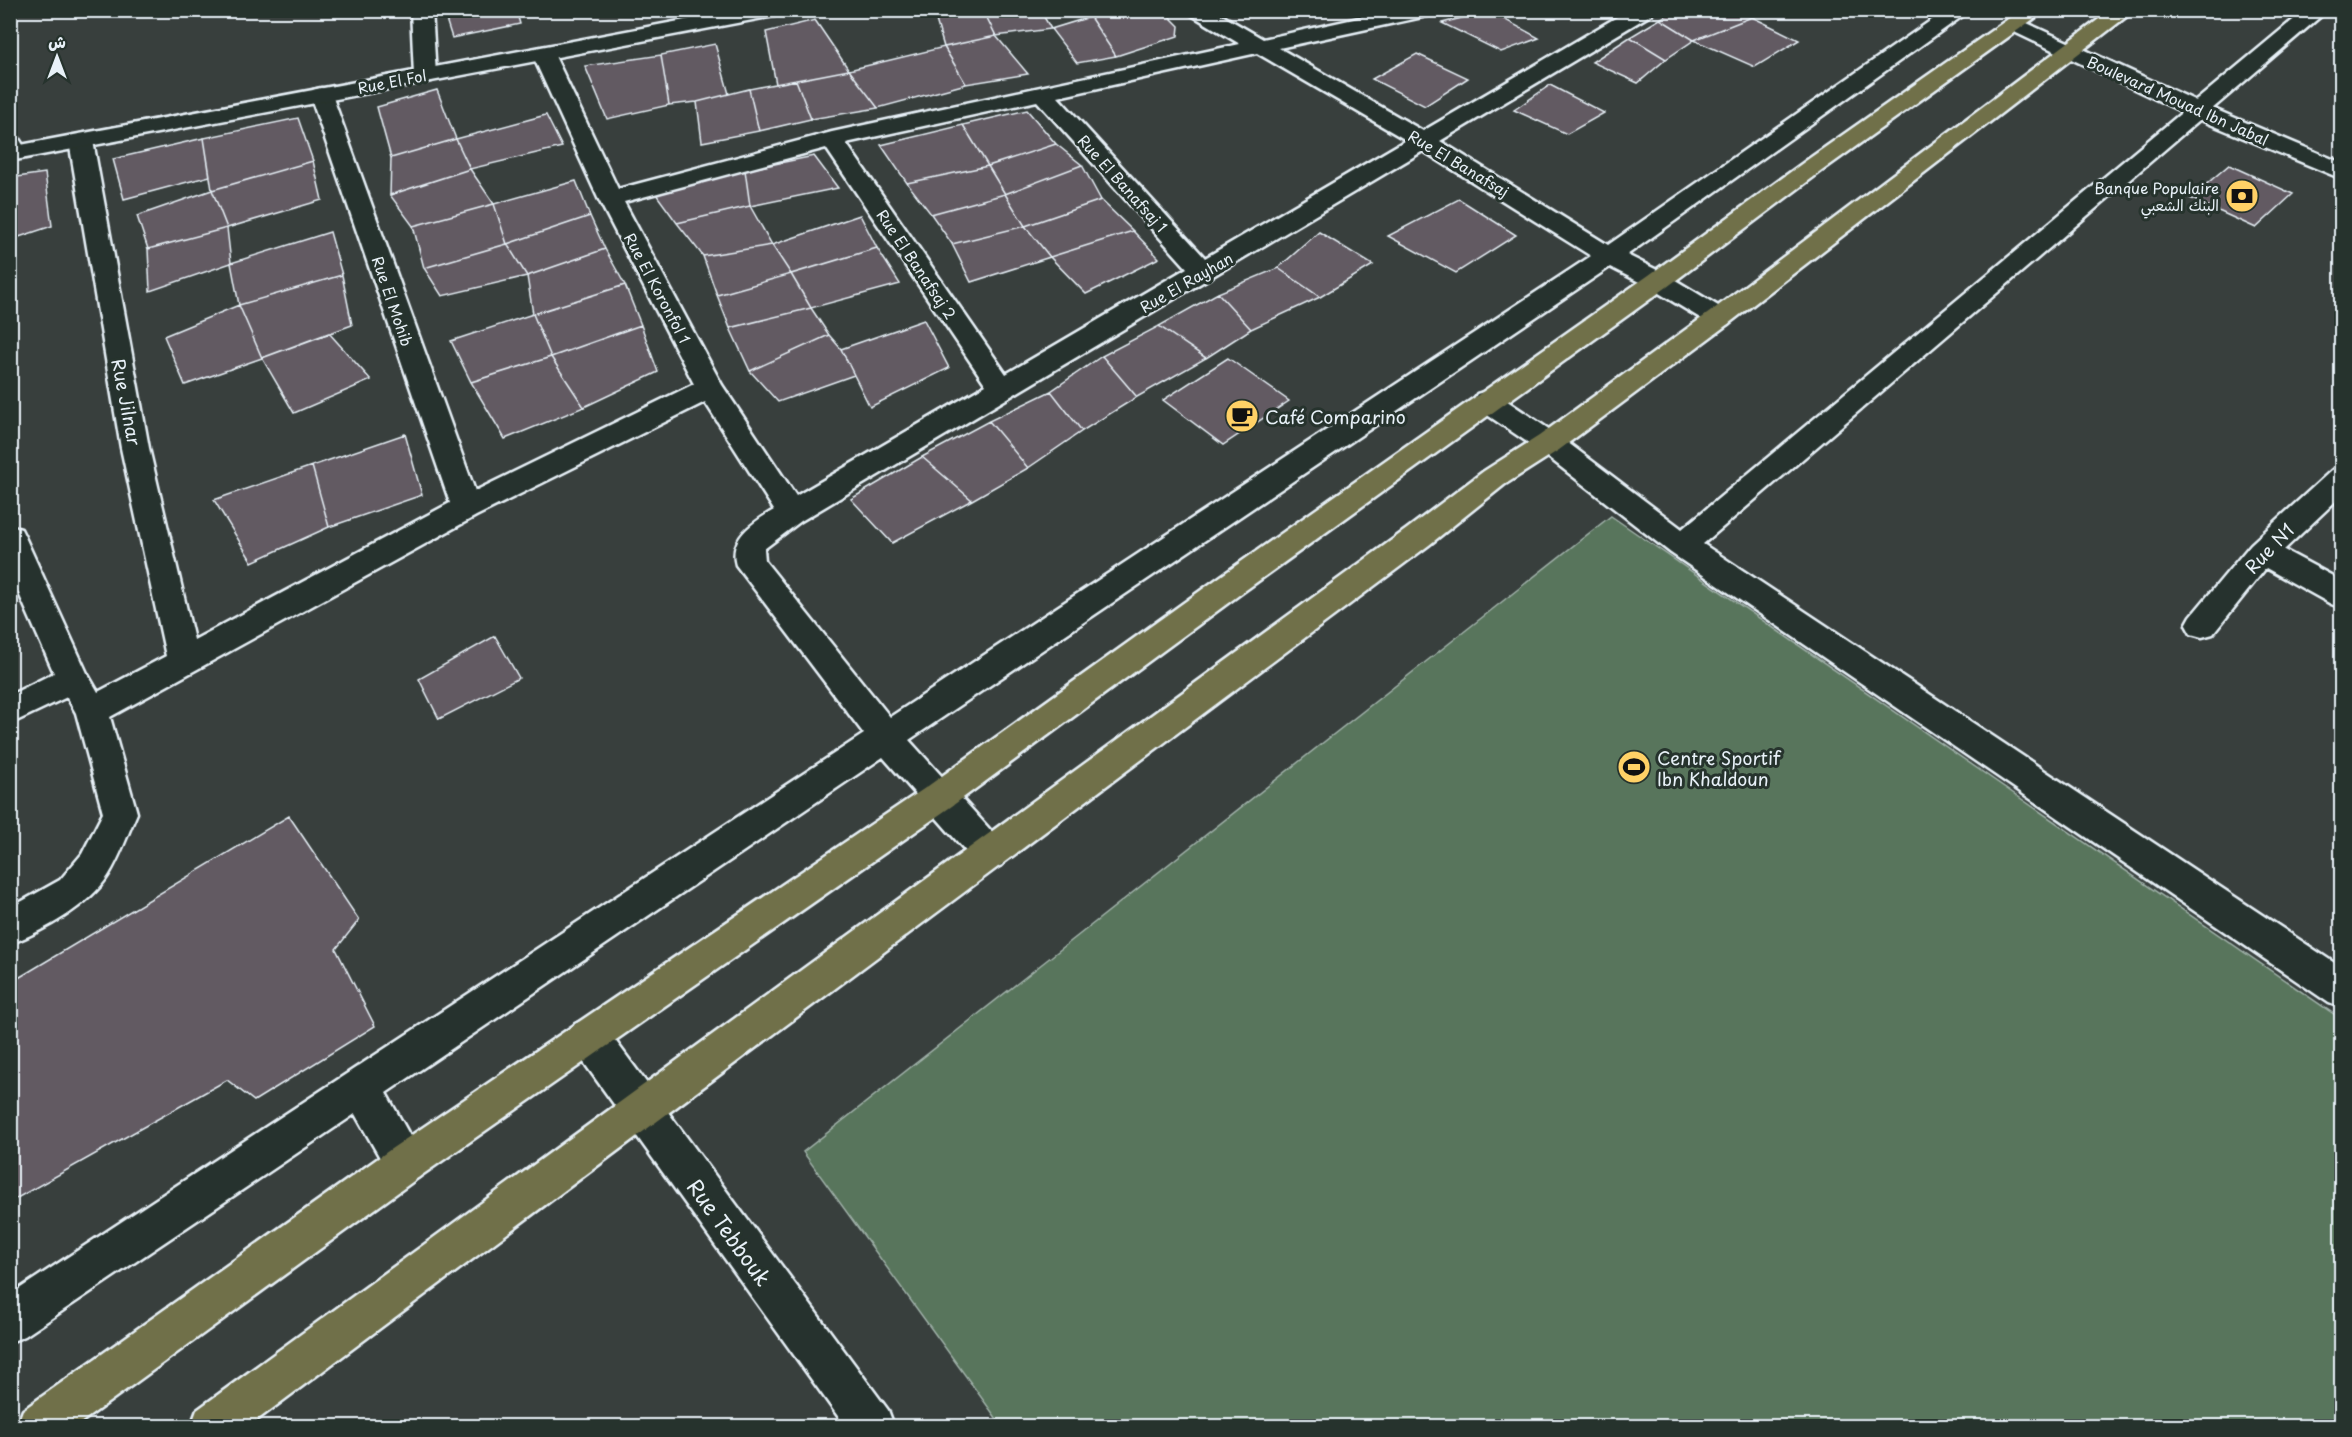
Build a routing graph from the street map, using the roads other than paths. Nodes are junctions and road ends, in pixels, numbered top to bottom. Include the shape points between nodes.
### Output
1 (421, 10) edge
2 (774, 10) edge
3 (1197, 10) edge
4 (1427, 10) edge
5 (1645, 10) edge
6 (1961, 10) edge
7 (2126, 10) edge
8 (2318, 10) edge
9 (2026, 17) edge
10 (1256, 46) junction
11 (2073, 52) junction
12 (543, 54) junction
13 (425, 75) junction
14 (1043, 94) junction
15 (321, 95) junction
16 (2199, 111) junction
17 (832, 139) junction
18 (81, 141) junction
19 (1424, 141) junction
20 (12, 150) edge
21 (2342, 172) edge
22 (610, 198) junction
23 (1609, 256) junction
24 (1204, 272) junction
25 (1658, 281) junction
26 (1719, 318) junction
27 (710, 388) junction
28 (1002, 388) junction
29 (1487, 401) junction
30 (1549, 443) junction
31 (2342, 477) edge
32 (466, 508) junction
33 (791, 513) junction
34 (11, 537) edge
35 (1682, 545) junction
36 (2262, 552) junction
37 (2342, 596) edge
38 (2202, 625) dead end
39 (183, 660) junction
40 (73, 679) junction
41 (10, 711) edge
42 (92, 711) junction
43 (885, 737) junction
44 (940, 796) junction
45 (990, 854) junction
46 (10, 927) edge
47 (2342, 990) edge
48 (589, 1037) junction
49 (362, 1089) junction
50 (641, 1112) junction
51 (405, 1163) junction
52 (10, 1321) edge
53 (39, 1426) edge
54 (213, 1426) edge
55 (872, 1426) edge

1 - 13 street
2 - 12 street, Rue El Fol
3 - 10 street, Rue El Banafsaj
4 - 10 street
5 - 19 street, Rue El Rayhan
6 - 23 street
7 - 11 main road
8 - 16 street
9 - 11 street, Boulevard Mouad Ibn Jabal
9 - 25 main road
10 - 14 street
10 - 19 street, Rue El Banafsaj
11 - 16 street, Boulevard Mouad Ibn Jabal
11 - 26 main road
12 - 13 street, Rue El Fol
12 - 22 street, Rue El Koronfol 1
13 - 15 street, Rue El Fol
14 - 17 street
14 - 24 street, Rue El Banafsaj 1
15 - 18 street, Rue El Fol
15 - 32 street, Rue El Mohib
16 - 21 street, Boulevard Mouad Ibn Jabal
16 - 35 street
17 - 22 street
17 - 28 street, Rue El Banafsaj 2
18 - 20 street, Rue El Fol
18 - 39 street, Rue Jilnar via 135,448
19 - 23 street, Rue El Banafsaj
19 - 24 street, Rue El Rayhan
22 - 27 street, Rue El Koronfol 1
23 - 25 street, Rue El Banafsaj
23 - 43 street
24 - 28 street, Rue El Rayhan
25 - 26 street, Rue El Banafsaj
25 - 29 main road
26 - 30 main road
27 - 32 street
27 - 33 street, Rue El Koronfol 1
28 - 33 street, Rue El Rayhan
29 - 30 street
29 - 44 main road
30 - 35 street
30 - 45 main road via 1494,478
31 - 36 street, Rue N1
32 - 39 street
33 - 43 street, Rue El Rayhan via 752,541 747,557
34 - 40 street
35 - 47 street
36 - 37 street
36 - 38 street, Rue N1
39 - 42 street
40 - 41 street
40 - 42 street
42 - 46 street via 120,813 95,866 73,891
43 - 44 street
43 - 49 street
44 - 45 street
44 - 48 main road
45 - 50 main road
48 - 50 street, Rue Tebbouk
48 - 51 main road
49 - 51 street
49 - 52 street
50 - 54 main road
50 - 55 street, Rue Tebbouk
51 - 53 main road

